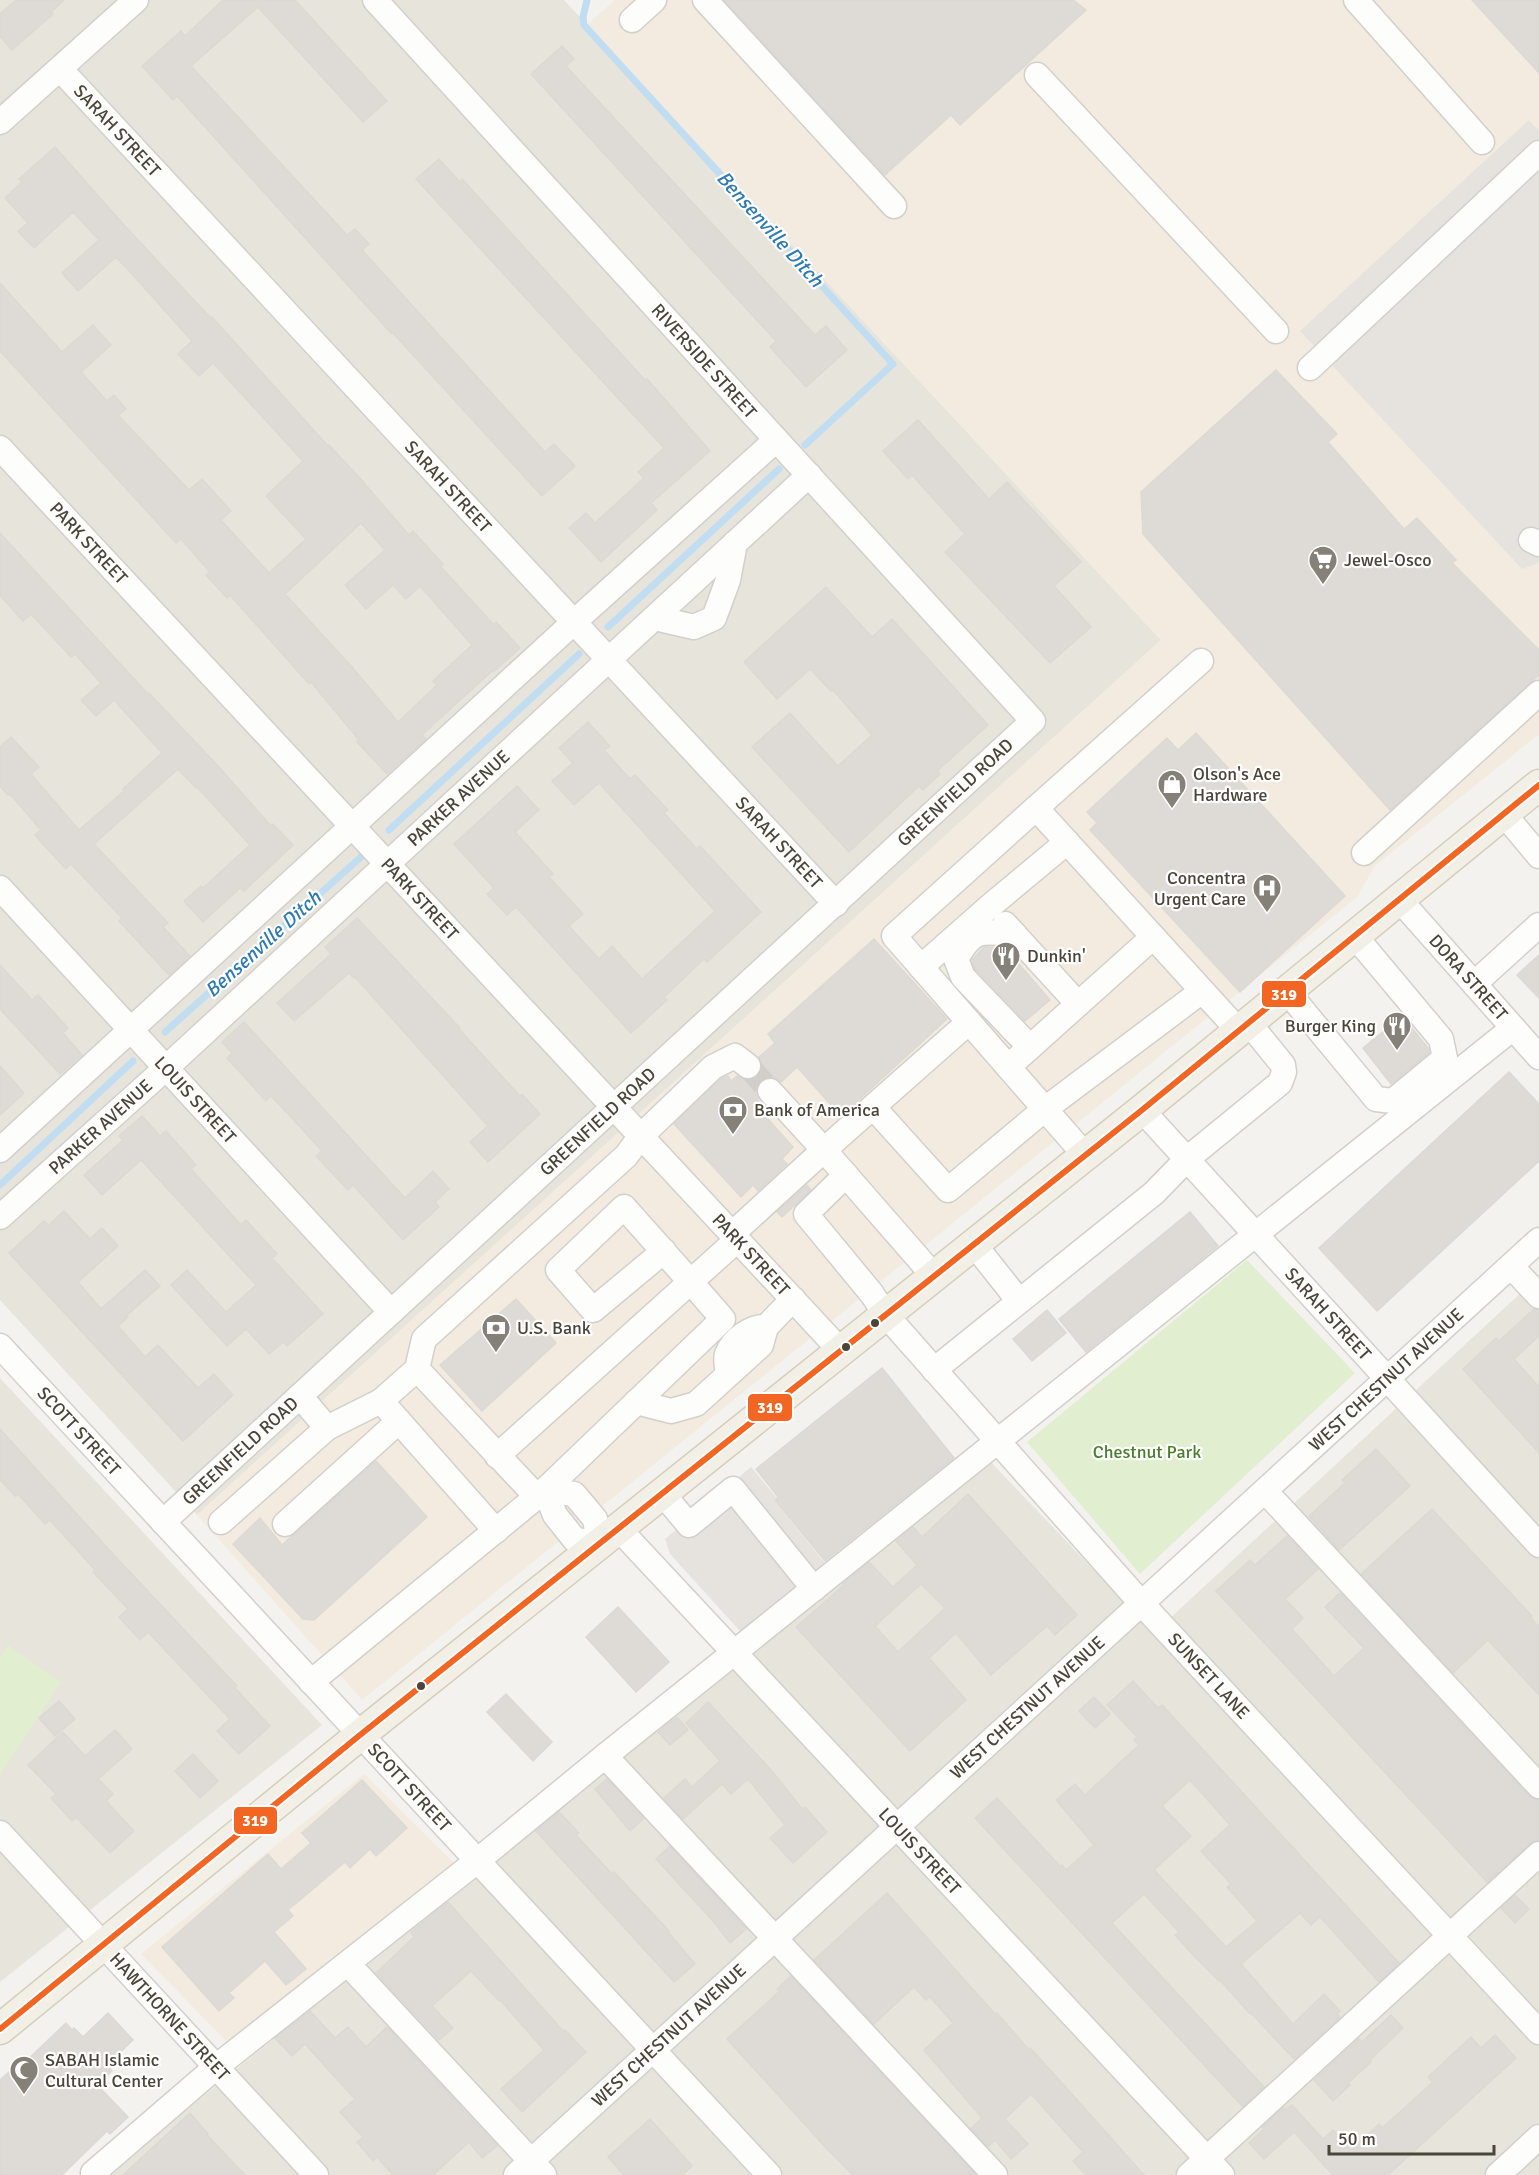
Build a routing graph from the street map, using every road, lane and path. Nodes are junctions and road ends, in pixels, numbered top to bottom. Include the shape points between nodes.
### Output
1 (136, 0) edge
2 (375, 0) edge
3 (654, 0) edge
4 (705, 0) edge
5 (1356, 0) edge
6 (632, 20) dead end
7 (60, 69) junction
8 (1037, 75) dead end
9 (4, 109) edge
10 (1482, 142) dead end
11 (1539, 153) edge
12 (894, 206) dead end
13 (1276, 331) dead end
14 (1310, 368) dead end
15 (776, 440) junction
16 (0, 448) edge
17 (808, 475) junction
18 (735, 543) junction
19 (655, 618) junction
20 (574, 621) junction
21 (610, 659) junction
22 (1201, 661) dead end
23 (1539, 693) edge
24 (1033, 721) joint
25 (1539, 785) edge
26 (1036, 808) junction
27 (1504, 814) junction
28 (352, 826) junction
29 (1067, 842) junction
30 (1364, 854) dead end
31 (1539, 856) edge
32 (387, 863) junction
33 (0, 888) edge
34 (1398, 898) junction
35 (836, 904) junction
36 (989, 907) junction
37 (1539, 925) edge
38 (1354, 934) junction
39 (1015, 935) junction
40 (1153, 937) junction
41 (921, 967) junction
42 (1474, 984) junction
43 (1286, 990) junction
44 (1202, 991) junction
45 (1078, 1004) junction
46 (969, 1022) junction
47 (1243, 1026) junction
48 (1514, 1028) junction
49 (132, 1030) junction
50 (1030, 1047) junction
51 (1539, 1057) edge
52 (748, 1066) tunnel mouth
53 (1008, 1067) junction
54 (166, 1068) junction
55 (770, 1091) tunnel mouth
56 (613, 1106) junction
57 (874, 1108) junction
58 (1045, 1108) junction
59 (1142, 1110) junction
60 (641, 1136) junction
61 (0, 1150) edge
62 (824, 1150) junction
63 (1085, 1155) junction
64 (1186, 1159) junction
65 (846, 1175) junction
66 (0, 1217) edge
67 (1256, 1236) junction
68 (735, 1237) junction
69 (1539, 1240) edge
70 (974, 1243) junction
71 (664, 1251) junction
72 (1511, 1266) junction
73 (933, 1275) junction
74 (691, 1281) junction
75 (1539, 1296) edge
76 (793, 1299) junction
77 (1019, 1301) junction
78 (391, 1312) junction
79 (885, 1314) junction
80 (0, 1346) edge
81 (840, 1350) junction
82 (417, 1369) junction
83 (934, 1370) junction
84 (1386, 1380) junction
85 (300, 1396) junction
86 (381, 1401) junction
87 (636, 1402) junction
88 (399, 1421) junction
89 (327, 1428) junction
90 (998, 1442) junction
91 (497, 1456) junction
92 (1265, 1491) junction
93 (662, 1493) junction
94 (541, 1494) junction
95 (163, 1522) junction
96 (221, 1522) dead end
97 (285, 1524) dead end
98 (496, 1531) junction
99 (609, 1536) junction
100 (1539, 1545) edge
101 (814, 1589) junction
102 (1142, 1604) junction
103 (735, 1652) junction
104 (311, 1682) junction
105 (360, 1735) junction
106 (605, 1756) junction
107 (1539, 1786) edge
108 (898, 1826) junction
109 (0, 1833) edge
110 (1539, 1854) edge
111 (477, 1861) junction
112 (1450, 1936) junction
113 (775, 1938) junction
114 (102, 1945) junction
115 (348, 1964) junction
116 (0, 2029) edge
117 (1539, 2032) edge
118 (653, 2050) junction
119 (216, 2067) junction
120 (1539, 2137) edge
121 (1215, 2167) edge
122 (530, 2170) edge
123 (96, 2175) edge
124 (316, 2175) edge
125 (768, 2175) edge
126 (995, 2175) edge
127 (1189, 2175) edge
128 (1498, 2175) edge

1 - 7 street
2 - 15 street, RIVERSIDE STREET
3 - 6 street
4 - 12 street
5 - 10 street
7 - 9 street
7 - 20 street, SARAH STREET
8 - 13 street
11 - 14 street
15 - 17 street, RIVERSIDE STREET
15 - 20 street
16 - 28 street, PARK STREET
17 - 18 street, PARKER AVENUE
17 - 24 street, RIVERSIDE STREET
18 - 19 street, PARKER AVENUE
18 - 19 street via 728,580 714,618 694,627
19 - 21 street, PARKER AVENUE
20 - 21 street, SARAH STREET
20 - 28 street
21 - 32 street, PARKER AVENUE
21 - 35 street, SARAH STREET
22 - 26 street
23 - 30 street
24 - 35 street, GREENFIELD ROAD
25 - 27 main road
26 - 29 street
26 - 41 street via 894,936
27 - 31 street
27 - 34 main road
28 - 32 street, PARK STREET
28 - 49 street
29 - 36 street
29 - 40 street
32 - 54 street, PARKER AVENUE
32 - 56 street, PARK STREET
33 - 49 street, LOUIS STREET
34 - 38 main road
34 - 42 street, DORA STREET
35 - 56 street, GREENFIELD ROAD
36 - 39 street
36 - 41 street
37 - 42 street
38 - 43 main road
38 - 43 street via 1441,1039 1445,1058 1393,1101 1376,1099
39 - 45 street
39 - 50 street via 983,931 966,941 956,959 963,977
40 - 44 street
40 - 45 street
41 - 46 street
42 - 48 street, DORA STREET
43 - 47 main road
44 - 47 street
44 - 58 street
45 - 50 street
46 - 53 street
46 - 57 street
47 - 59 main road
47 - 64 street via 1283,1065 1280,1083
48 - 51 street, DORA STREET
48 - 67 street
49 - 54 street, LOUIS STREET
49 - 61 street
50 - 53 street
52 - 60 street via 735,1056 713,1067
53 - 58 street
54 - 66 street, PARKER AVENUE
54 - 78 street, LOUIS STREET
55 - 62 street
56 - 60 street, PARK STREET
56 - 78 street, GREENFIELD ROAD
57 - 58 street via 948,1190
57 - 62 street
58 - 63 street
59 - 63 main road
59 - 64 street, SARAH STREET
60 - 68 street, PARK STREET
60 - 82 street via 626,1156 424,1339
62 - 65 street
62 - 68 street
63 - 70 main road
64 - 67 street, SARAH STREET
64 - 77 street via 1154,1193
65 - 73 street
65 - 79 street, SUNSET LANE via 806,1214
67 - 84 street, SARAH STREET
67 - 90 street
68 - 74 street
68 - 76 street, PARK STREET
69 - 72 street, WEST CHESTNUT AVENUE
70 - 73 main road
70 - 77 street
71 - 71 street via 593,1310 558,1270 624,1207
71 - 74 street
72 - 75 street
72 - 84 street, WEST CHESTNUT AVENUE
73 - 79 main road
74 - 87 street via 723,1319
74 - 91 street
76 - 81 street, PARK STREET
76 - 87 street via 766,1327 757,1326 735,1341 726,1356 728,1374 696,1404 670,1411
77 - 83 street
78 - 85 street, GREENFIELD ROAD
79 - 81 main road
79 - 83 street, SUNSET LANE
80 - 95 street, SCOTT STREET
81 - 93 main road
82 - 86 street
82 - 91 street
83 - 90 street, SUNSET LANE
84 - 92 street, WEST CHESTNUT AVENUE
84 - 100 street, SARAH STREET
85 - 89 street
85 - 95 street, GREENFIELD ROAD
86 - 88 street
86 - 89 street
87 - 94 street
88 - 97 street
88 - 98 street
89 - 96 street
90 - 101 street
90 - 102 street, SUNSET LANE
91 - 94 street
92 - 102 street, WEST CHESTNUT AVENUE
92 - 107 street
93 - 99 main road
93 - 101 street via 689,1526 733,1489
94 - 98 street
94 - 99 street via 575,1540
95 - 104 street, SCOTT STREET
98 - 104 street
99 - 103 street, LOUIS STREET
99 - 105 main road
101 - 103 street
102 - 108 street, WEST CHESTNUT AVENUE
102 - 112 street, SUNSET LANE
103 - 106 street
103 - 108 street, LOUIS STREET
104 - 105 street, SCOTT STREET
105 - 111 street, SCOTT STREET
105 - 114 main road
106 - 111 street
106 - 113 street
108 - 113 street, WEST CHESTNUT AVENUE
108 - 121 street, LOUIS STREET
109 - 114 street, HAWTHORNE STREET
110 - 112 street
111 - 115 street
111 - 118 street, SCOTT STREET
112 - 117 street, SUNSET LANE
112 - 121 street
113 - 118 street, WEST CHESTNUT AVENUE
113 - 126 street
114 - 116 main road
114 - 119 street, HAWTHORNE STREET
115 - 119 street
115 - 122 street
118 - 122 street, WEST CHESTNUT AVENUE
118 - 125 street, SCOTT STREET
119 - 123 street via 93,2173
119 - 124 street, HAWTHORNE STREET
120 - 128 street
121 - 127 street

